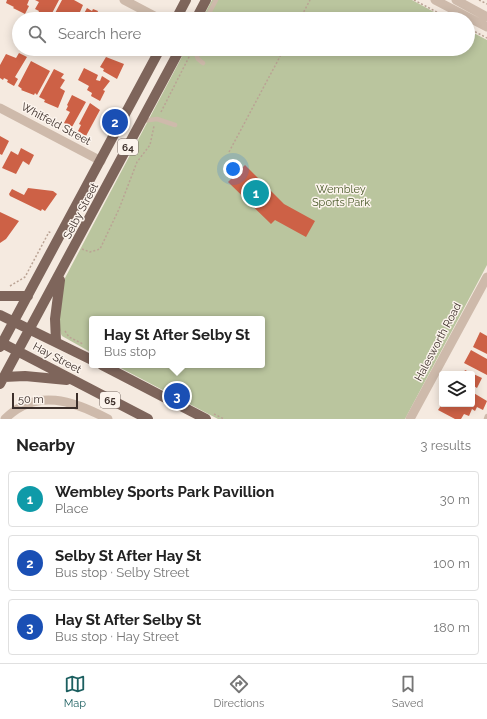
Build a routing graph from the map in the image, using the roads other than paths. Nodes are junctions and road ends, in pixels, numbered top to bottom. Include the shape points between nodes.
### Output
1 (124, 0) edge
2 (186, 0) edge
3 (206, 0) edge
4 (216, 0) edge
5 (435, 0) edge
6 (456, 0) edge
7 (147, 12) edge
8 (180, 12) edge
9 (200, 12) edge
10 (210, 12) edge
11 (458, 12) edge
12 (487, 16) edge
13 (475, 21) edge
14 (487, 27) edge
15 (156, 56) edge
16 (176, 56) edge
17 (197, 56) edge
18 (203, 63) dead end
19 (0, 108) edge
20 (142, 121) junction
21 (175, 125) dead end
22 (101, 161) junction
23 (61, 272) junction
24 (487, 277) edge
25 (0, 296) edge
26 (28, 296) junction
27 (0, 315) edge
28 (13, 322) junction
29 (30, 330) junction
30 (56, 341) junction
31 (1, 344) edge
32 (18, 351) junction
33 (89, 358) edge
34 (108, 368) edge
35 (2, 380) edge
36 (73, 380) junction
37 (487, 416) edge
38 (5, 419) edge
39 (108, 419) edge
40 (148, 419) edge
41 (206, 419) edge
42 (410, 419) edge
43 (486, 419) edge

1 - 7 street
2 - 8 main road
3 - 9 main road
4 - 10 lane
5 - 11 street
6 - 12 street
13 - 14 street
15 - 22 main road, Selby Street / 64
16 - 20 main road, Selby Street / 64
17 - 18 lane
19 - 22 street, Whitfeld Street
20 - 21 lane via 157,119
20 - 23 main road, Selby Street / 64
22 - 26 main road, Selby Street / 64
23 - 29 main road, Selby Street / 64
23 - 30 main road via 55,319
24 - 42 street, Halesworth Road
25 - 26 main road
26 - 28 main road, Selby Street / 64
27 - 28 main road, Hay Street
28 - 29 main road, Hay Street
28 - 31 main road, Selby Street / 64
29 - 30 main road, Hay Street
29 - 32 main road, Selby Street / 64
30 - 33 main road, Hay Street
31 - 32 main road, 65
32 - 35 main road, Selby Street / 64
32 - 36 main road, Hay Street / 65
34 - 41 main road, 65
35 - 36 main road via 25,376
36 - 40 main road, Hay Street / 65
37 - 43 lane
38 - 39 street via 23,407 47,400 84,406

